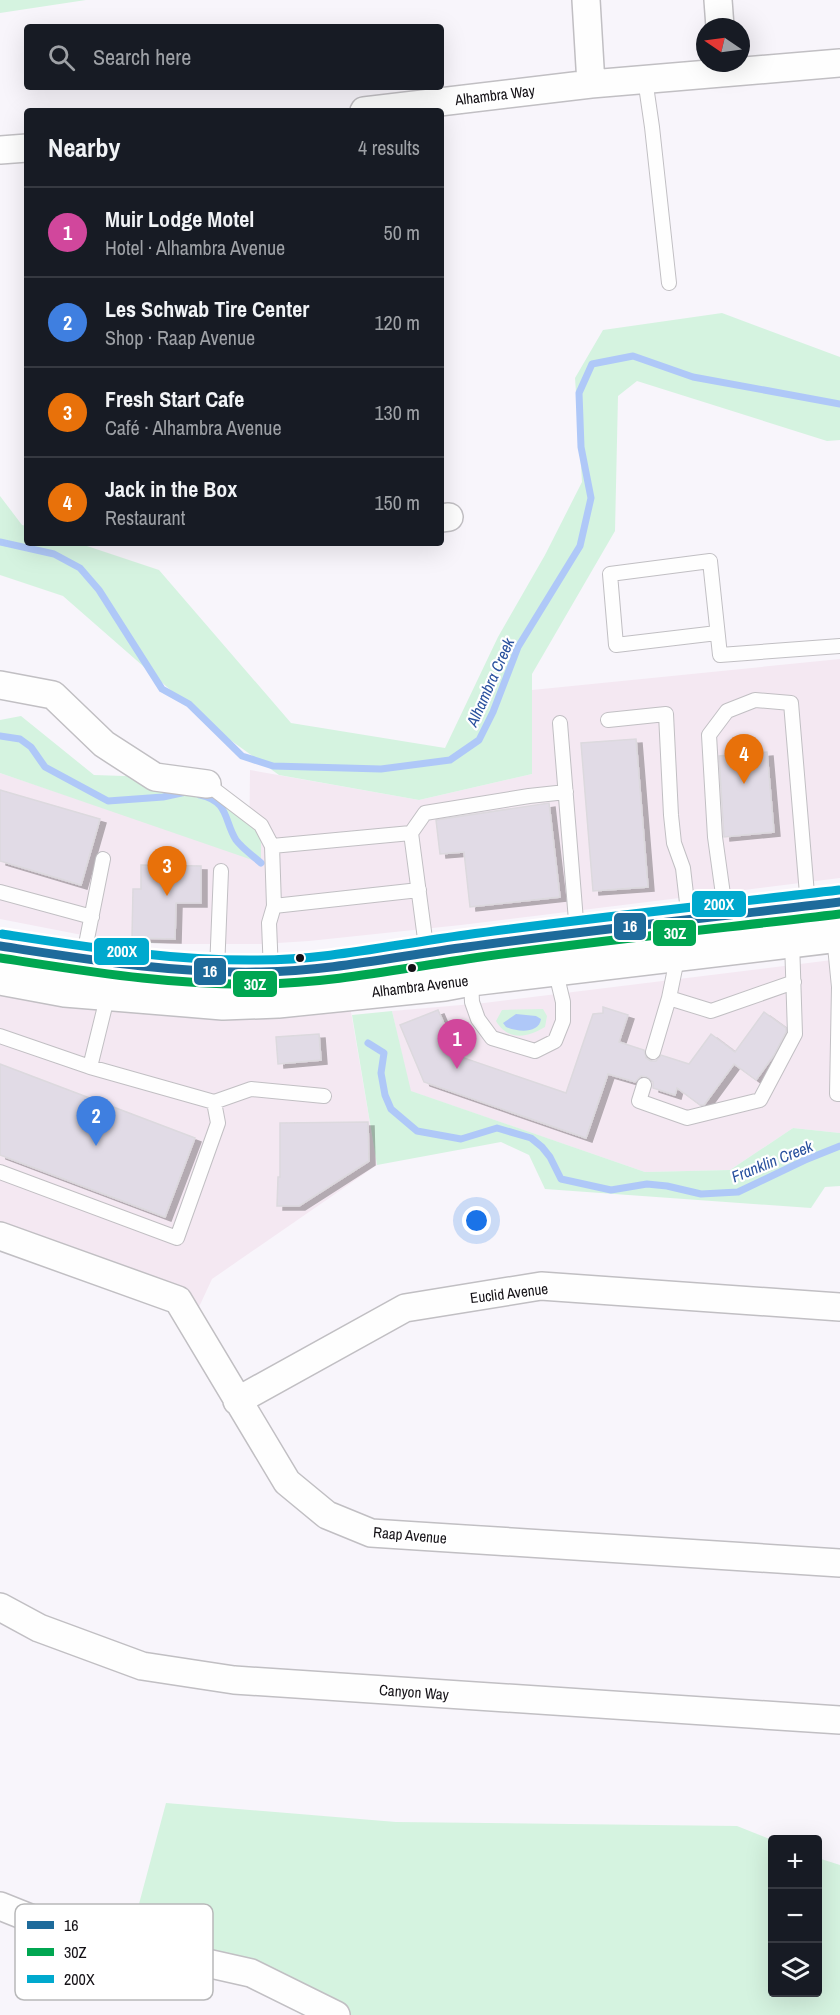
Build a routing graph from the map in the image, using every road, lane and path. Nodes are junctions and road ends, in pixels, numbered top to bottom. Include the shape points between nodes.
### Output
1 (586, 0) edge
2 (718, 0) edge
3 (719, 18) edge
4 (840, 63) edge
5 (750, 67) edge
6 (696, 72) edge
7 (645, 79) junction
8 (591, 84) junction
9 (389, 108) edge
10 (24, 148) edge
11 (0, 150) edge
12 (669, 283) dead end
13 (717, 633) junction
14 (840, 646) edge
15 (0, 685) edge
16 (609, 720) dead end
17 (560, 723) dead end
18 (207, 784) joint
19 (566, 792) junction
20 (411, 833) junction
21 (272, 846) junction
22 (103, 859) dead end
23 (221, 871) dead end
24 (419, 890) junction
25 (0, 892) edge
26 (824, 904) edge
27 (274, 906) junction
28 (726, 916) junction
29 (92, 917) junction
30 (689, 920) junction
31 (577, 933) junction
32 (837, 935) edge
33 (792, 941) junction
34 (0, 946) edge
35 (427, 954) junction
36 (678, 954) junction
37 (83, 959) junction
38 (555, 969) junction
39 (217, 970) junction
40 (271, 972) junction
41 (0, 978) edge
42 (471, 979) junction
43 (794, 982) junction
44 (108, 994) junction
45 (669, 998) junction
46 (0, 1036) edge
47 (653, 1052) dead end
48 (90, 1067) junction
49 (644, 1085) dead end
50 (840, 1094) edge
51 (324, 1096) dead end
52 (214, 1102) junction
53 (0, 1172) edge
54 (0, 1236) edge
55 (840, 1307) edge
56 (237, 1401) junction
57 (840, 1563) edge
58 (0, 1607) edge
59 (840, 1720) edge
60 (0, 1906) edge
61 (15, 1912) edge
62 (213, 1964) edge
63 (336, 2015) edge

1 - 8 street
2 - 3 street
4 - 5 street, Alhambra Way
6 - 7 street, Alhambra Way
7 - 8 street, Alhambra Way
7 - 12 lane
8 - 9 street, Alhambra Way
10 - 11 street
13 - 13 lane via 710,561 610,574 616,645
13 - 14 lane via 720,655
15 - 18 street via 53,695 104,744 155,777
16 - 30 lane via 666,714 674,843 683,868
17 - 19 lane
18 - 21 lane via 261,825
19 - 20 lane via 425,813
19 - 31 lane
20 - 21 lane
20 - 24 lane
21 - 27 lane
22 - 29 lane
23 - 39 lane
24 - 27 lane
24 - 35 lane
25 - 29 lane
26 - 28 main road, Alhambra Avenue
26 - 28 lane via 791,703 755,700 727,711 709,735 715,837
27 - 40 lane via 269,923
28 - 30 main road, Alhambra Avenue
29 - 37 lane
30 - 31 main road, Alhambra Avenue
31 - 35 main road, Alhambra Avenue
32 - 33 main road, Alhambra Avenue
32 - 50 lane
33 - 36 main road, Alhambra Avenue
33 - 43 lane
34 - 37 main road, Alhambra Avenue
35 - 40 main road, Alhambra Avenue
36 - 38 main road, Alhambra Avenue
36 - 45 lane
37 - 39 main road, Alhambra Avenue
38 - 42 main road, Alhambra Avenue
38 - 42 lane via 563,1021 555,1041 535,1052 492,1038 478,1019
39 - 40 main road, Alhambra Avenue
41 - 44 main road, Alhambra Avenue
42 - 44 main road, Alhambra Avenue via 278,1002 223,1003
43 - 45 lane via 711,1011
43 - 49 lane via 795,1034 760,1100 687,1118 639,1101
44 - 48 lane
45 - 47 lane
46 - 48 lane
48 - 52 lane
51 - 52 lane via 251,1089
52 - 53 lane via 218,1123 177,1238
54 - 56 street, Raap Avenue via 178,1300
55 - 56 street, Euclid Avenue via 542,1286 405,1308
56 - 57 street, Raap Avenue via 287,1482 327,1515 371,1533
58 - 59 street, Canyon Way via 39,1628 142,1666 234,1680
60 - 61 street
62 - 63 street via 251,1973

